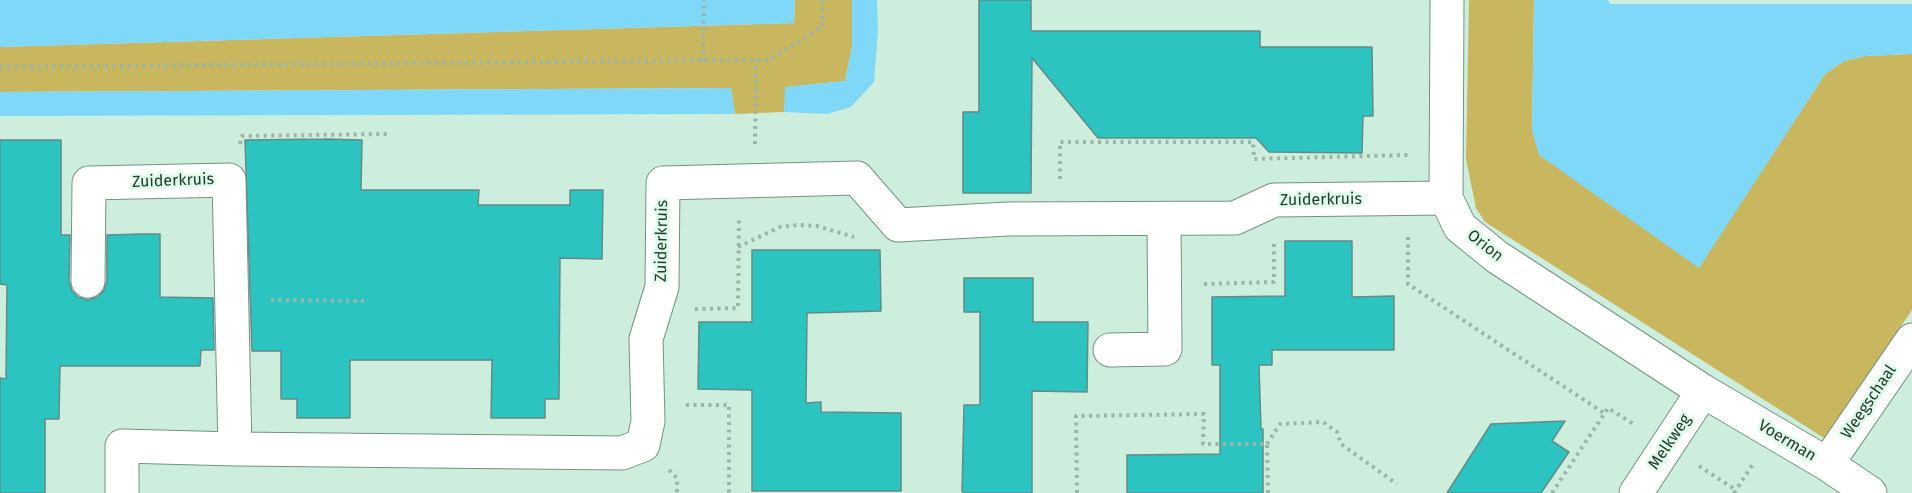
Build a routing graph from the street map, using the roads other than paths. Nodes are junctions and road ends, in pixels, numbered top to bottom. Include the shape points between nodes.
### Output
1 (1447, 0) edge
2 (1446, 198) junction
3 (1164, 219) junction
4 (88, 281) dead end
5 (1912, 340) edge
6 (1110, 350) dead end
7 (1704, 391) junction
8 (235, 449) junction
9 (1827, 464) junction
10 (122, 493) edge
11 (1636, 493) edge
12 (1870, 493) edge

1 - 2 street, Orion
2 - 3 street, Zuiderkruis via 1274,200 1235,219
2 - 7 street, Orion via 1460,226 1497,257
3 - 6 street via 1165,349
3 - 8 street, Zuiderkruis via 1008,219 898,225 857,178 663,183 662,287 646,339 649,405 643,445 622,453
4 - 8 street, Zuiderkruis via 89,183 229,180
5 - 9 street, Weegschaal
7 - 9 street, Voerman
7 - 11 street, Melkweg
8 - 10 street, Zuiderkruis via 123,446
9 - 12 street, Voerman

